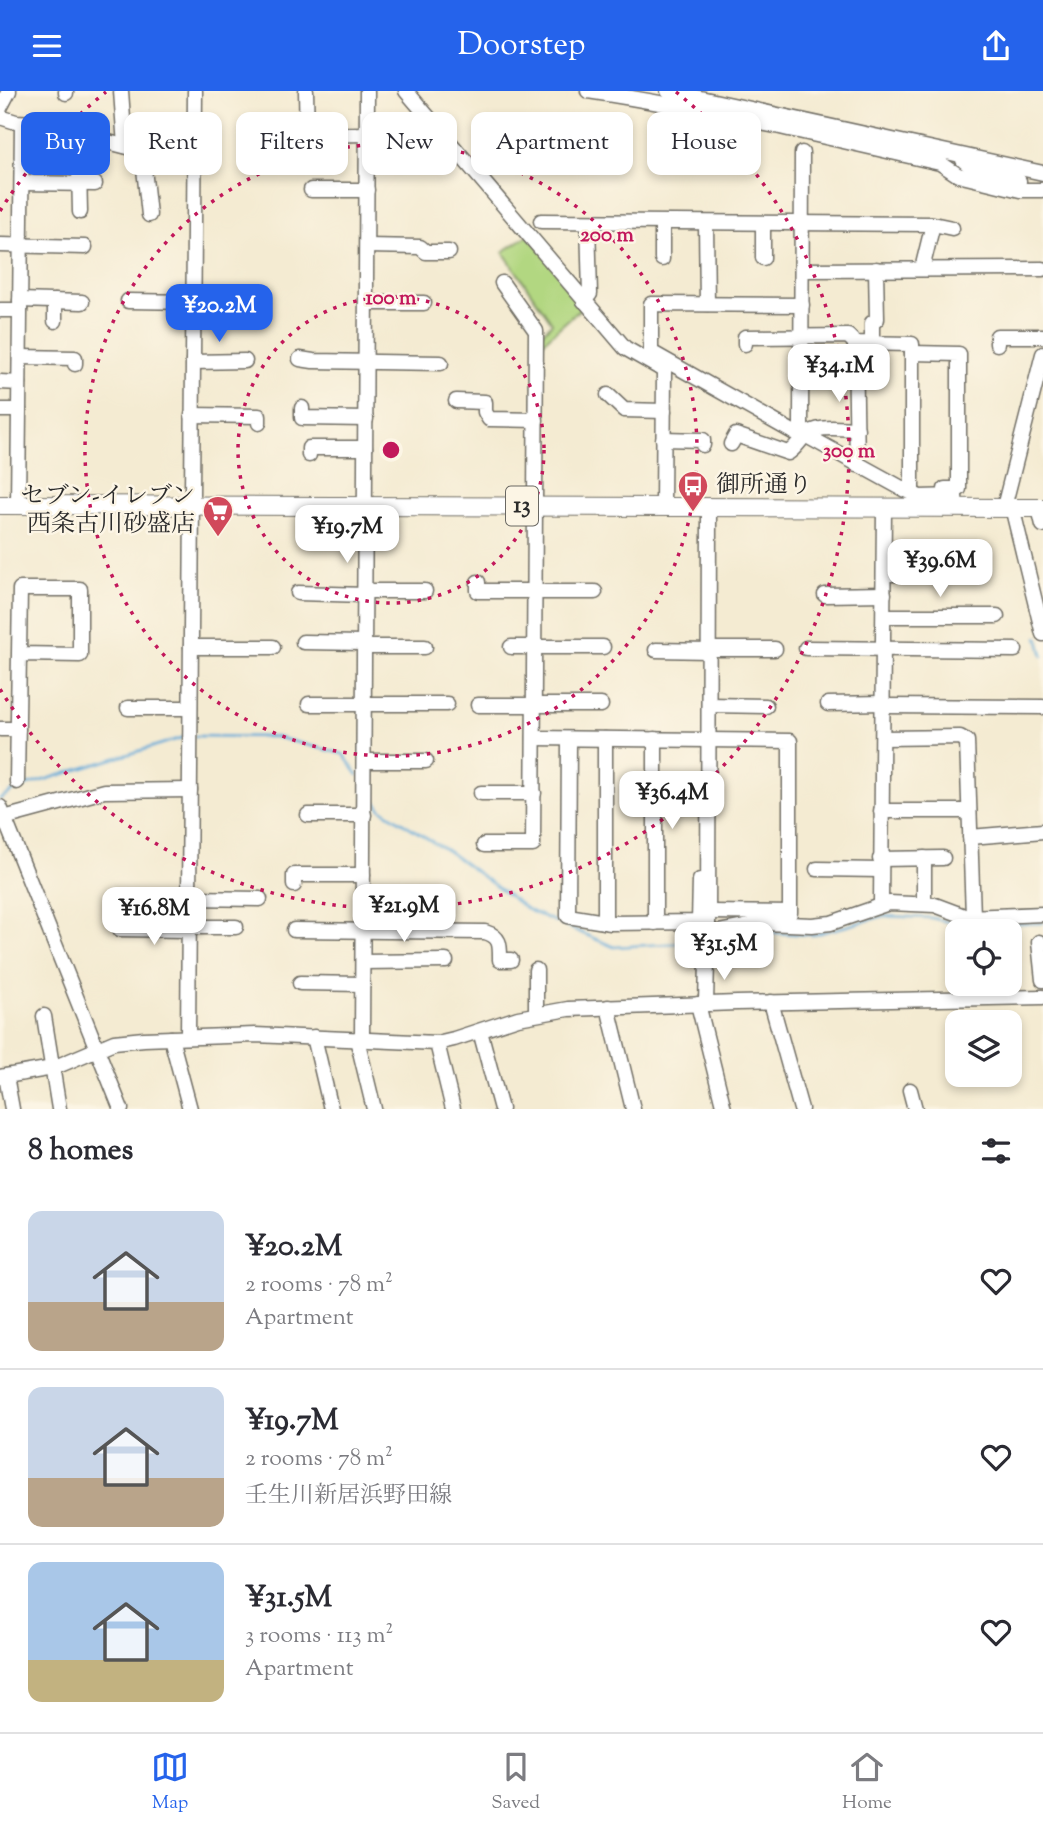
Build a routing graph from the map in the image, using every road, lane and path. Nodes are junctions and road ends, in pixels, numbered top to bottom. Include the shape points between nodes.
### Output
1 (9, 91) edge
2 (195, 91) edge
3 (306, 91) edge
4 (367, 91) edge
5 (406, 91) edge
6 (588, 91) edge
7 (668, 91) edge
8 (125, 92) edge
9 (0, 108) edge
10 (125, 112) edge
11 (195, 112) edge
12 (367, 112) edge
13 (0, 117) edge
14 (21, 123) edge
15 (362, 134) edge
16 (802, 153) dead end
17 (956, 153) junction
18 (1043, 173) edge
19 (22, 175) edge
20 (83, 175) edge
21 (145, 175) edge
22 (194, 175) edge
23 (367, 175) edge
24 (22, 183) junction
25 (87, 184) junction
26 (311, 190) dead end
27 (367, 190) junction
28 (1042, 191) edge
29 (80, 212) dead end
30 (149, 215) dead end
31 (541, 221) dead end
32 (588, 222) junction
33 (662, 223) junction
34 (706, 224) junction
35 (763, 224) junction
36 (802, 224) junction
37 (933, 224) junction
38 (952, 228) dead end
39 (0, 245) edge
40 (21, 245) junction
41 (367, 246) junction
42 (85, 247) dead end
43 (449, 252) dead end
44 (763, 258) dead end
45 (662, 259) dead end
46 (802, 269) junction
47 (876, 269) junction
48 (922, 269) junction
49 (1043, 269) edge
50 (502, 283) dead end
51 (587, 298) junction
52 (55, 301) junction
53 (128, 301) dead end
54 (82, 302) dead end
55 (193, 302) junction
56 (366, 303) junction
57 (424, 303) dead end
58 (20, 305) junction
59 (707, 305) junction
60 (802, 305) junction
61 (0, 310) edge
62 (55, 321) dead end
63 (1043, 336) edge
64 (801, 337) junction
65 (745, 344) dead end
66 (855, 344) junction
67 (872, 344) junction
68 (997, 344) dead end
69 (912, 353) junction
70 (1043, 353) edge
71 (20, 357) junction
72 (300, 359) dead end
73 (245, 361) dead end
74 (193, 362) junction
75 (366, 362) junction
76 (440, 363) dead end
77 (75, 364) dead end
78 (663, 365) junction
79 (0, 382) edge
80 (19, 383) junction
81 (608, 395) dead end
82 (456, 401) dead end
83 (302, 408) dead end
84 (0, 410) edge
85 (19, 410) junction
86 (664, 411) junction
87 (192, 415) junction
88 (366, 419) junction
89 (536, 420) junction
90 (1026, 420) junction
91 (1043, 420) edge
92 (259, 423) dead end
93 (857, 429) junction
94 (805, 435) junction
95 (663, 439) junction
96 (731, 444) dead end
97 (703, 446) dead end
98 (365, 448) junction
99 (309, 456) dead end
100 (857, 465) junction
101 (912, 491) junction
102 (9, 505) edge
103 (192, 505) junction
104 (365, 506) junction
105 (536, 506) junction
106 (663, 506) junction
107 (709, 507) junction
108 (884, 507) junction
109 (956, 507) junction
110 (1008, 507) junction
111 (1042, 514) edge
112 (884, 574) junction
113 (951, 574) dead end
114 (478, 582) dead end
115 (425, 591) dead end
116 (535, 591) junction
117 (595, 592) dead end
118 (298, 593) dead end
119 (365, 593) junction
120 (884, 594) junction
121 (825, 595) dead end
122 (884, 617) junction
123 (997, 617) dead end
124 (1043, 634) edge
125 (303, 642) dead end
126 (365, 645) junction
127 (191, 647) junction
128 (273, 647) dead end
129 (425, 647) dead end
130 (511, 647) dead end
131 (535, 647) junction
132 (603, 647) dead end
133 (806, 648) dead end
134 (775, 649) dead end
135 (884, 649) junction
136 (656, 650) dead end
137 (709, 650) junction
138 (1014, 650) dead end
139 (19, 654) junction
140 (309, 704) dead end
141 (364, 704) junction
142 (447, 704) dead end
143 (828, 704) dead end
144 (478, 705) dead end
145 (534, 705) junction
146 (601, 705) dead end
147 (709, 705) junction
148 (884, 705) junction
149 (766, 706) dead end
150 (1043, 707) edge
151 (128, 708) dead end
152 (190, 708) junction
153 (0, 729) edge
154 (18, 729) junction
155 (534, 738) junction
156 (883, 738) junction
157 (569, 739) junction
158 (605, 739) junction
159 (655, 739) junction
160 (705, 739) junction
161 (364, 761) junction
162 (426, 761) dead end
163 (17, 782) dead end
164 (190, 790) junction
165 (481, 793) dead end
166 (534, 793) junction
167 (881, 811) junction
168 (970, 811) junction
169 (1, 814) edge
170 (308, 815) dead end
171 (364, 815) junction
172 (1043, 831) edge
173 (970, 837) junction
174 (484, 845) dead end
175 (924, 858) junction
176 (943, 858) dead end
177 (880, 864) junction
178 (817, 869) dead end
179 (363, 875) junction
180 (294, 885) dead end
181 (704, 891) junction
182 (189, 898) junction
183 (260, 899) dead end
184 (924, 903) junction
185 (881, 905) junction
186 (709, 912) junction
187 (1043, 914) edge
188 (974, 916) junction
189 (605, 922) junction
190 (655, 923) junction
191 (236, 927) dead end
192 (189, 928) junction
193 (120, 929) dead end
194 (294, 930) dead end
195 (363, 930) junction
196 (1039, 942) dead end
197 (511, 960) dead end
198 (707, 960) dead end
199 (446, 961) dead end
200 (363, 962) junction
201 (536, 970) dead end
202 (1043, 980) edge
203 (300, 983) dead end
204 (363, 984) junction
205 (945, 992) edge
206 (1022, 995) edge
207 (1043, 997) edge
208 (771, 1002) junction
209 (702, 1004) junction
210 (608, 1007) junction
211 (536, 1014) junction
212 (44, 1016) dead end
213 (481, 1031) junction
214 (188, 1037) junction
215 (314, 1037) junction
216 (171, 1038) junction
217 (360, 1039) junction
218 (437, 1043) junction
219 (97, 1050) junction
220 (52, 1068) junction
221 (3, 1076) edge
222 (910, 1090) dead end
223 (116, 1108) edge
224 (12, 1109) edge
225 (59, 1109) edge
226 (190, 1109) edge
227 (331, 1109) edge
228 (374, 1109) edge
229 (453, 1109) edge
230 (501, 1109) edge
231 (633, 1109) edge
232 (724, 1109) edge
233 (802, 1109) edge
234 (915, 1109) edge

1 - 9 street
2 - 11 street
3 - 15 street via 307,135
4 - 12 street
5 - 51 street
6 - 28 street via 769,125 940,163 970,178
7 - 17 street
8 - 10 street
13 - 14 street
16 - 36 street
17 - 18 street
17 - 28 street via 970,166
19 - 24 street
20 - 25 street
21 - 30 street
22 - 55 street
23 - 27 street
24 - 25 street
24 - 40 street
25 - 29 street
26 - 27 street
27 - 41 street
31 - 32 street
32 - 33 street
32 - 51 street
33 - 34 street
33 - 45 street
34 - 35 street
34 - 59 street
35 - 36 street
35 - 44 street
36 - 37 street
36 - 46 street
37 - 38 street
37 - 48 street
39 - 40 street
40 - 42 street
40 - 58 street
41 - 43 street
41 - 56 street
46 - 47 street
46 - 60 street
47 - 48 street
47 - 67 street via 877,319 872,323
48 - 49 street
50 - 89 street via 536,331
51 - 78 street via 625,348
52 - 54 street
52 - 58 street
52 - 62 street
53 - 55 street
55 - 74 street
56 - 57 street
56 - 75 street
58 - 61 street
58 - 71 street
59 - 60 street
59 - 78 street via 651,304 652,352
60 - 64 street
63 - 68 street via 997,336
64 - 65 street via 745,337
64 - 66 street via 848,336
64 - 94 street via 801,427
66 - 67 street
66 - 93 street
67 - 69 street via 912,344
69 - 101 street
69 - 101 street via 959,354 959,489
70 - 90 street
71 - 77 street via 75,358
71 - 80 street
72 - 75 street
73 - 74 street
74 - 87 street
75 - 76 street
75 - 88 street
78 - 86 street
78 - 94 street
79 - 80 street
80 - 85 street
81 - 86 street via 624,410
82 - 89 street via 485,402 489,419
83 - 88 street via 302,418
84 - 85 street
85 - 102 street
86 - 95 street
87 - 92 street via 259,416
87 - 103 street
88 - 98 street
89 - 105 street
90 - 91 street
90 - 110 street
93 - 94 street via 816,429
93 - 100 street
94 - 96 street via 788,453 736,435
94 - 100 street
95 - 97 street via 703,440
95 - 106 street
98 - 99 street via 309,448
98 - 104 street
100 - 101 street
101 - 109 street via 920,497 956,496
102 - 103 main road, 13
103 - 104 main road, 13
103 - 127 street
104 - 105 main road, 13
104 - 119 street
105 - 106 main road, 13
105 - 116 street
106 - 107 main road, 13
107 - 108 main road, 13
107 - 137 street
108 - 109 main road, 13
108 - 112 street
109 - 110 main road, 13
110 - 111 main road, 13
110 - 124 street
112 - 113 street
112 - 120 street
114 - 116 street via 478,591
115 - 119 street
116 - 117 street
116 - 131 street
118 - 119 street
119 - 126 street
120 - 121 street
120 - 122 street
122 - 123 street
122 - 135 street
125 - 126 street
126 - 129 street
126 - 141 street
127 - 128 street
127 - 152 street
130 - 131 street
131 - 132 street
131 - 145 street
133 - 135 street
134 - 137 street
135 - 138 street
135 - 148 street
136 - 137 street
137 - 147 street
139 - 139 street via 20,589 80,589 79,656
139 - 154 street
140 - 141 street
141 - 142 street
141 - 161 street
143 - 148 street
144 - 145 street
145 - 146 street
145 - 155 street
147 - 149 street
147 - 160 street
148 - 150 street
148 - 156 street
151 - 152 street
152 - 164 street
153 - 154 street
154 - 163 street
155 - 157 street
155 - 166 street
156 - 167 street
156 - 168 street via 964,738
157 - 158 street
157 - 189 street via 568,916
158 - 159 street
158 - 189 street
159 - 160 street
159 - 190 street
160 - 181 street
160 - 186 street via 790,741 790,913
161 - 162 street
161 - 171 street
164 - 169 street via 104,791 24,814
164 - 182 street
165 - 166 street
166 - 174 street via 533,845
167 - 168 street
167 - 177 street
168 - 173 street
169 - 219 street
170 - 171 street
171 - 179 street
172 - 173 street
173 - 188 street
175 - 176 street
175 - 177 street
175 - 184 street
177 - 178 street
177 - 185 street
179 - 180 street via 294,875
179 - 195 street
181 - 186 street
181 - 190 street via 699,922
182 - 183 street
182 - 192 street
184 - 185 street
184 - 188 street
185 - 186 street via 831,923 758,924 708,934
187 - 188 street
189 - 190 street
191 - 192 street
192 - 193 street
192 - 214 street
194 - 195 street
195 - 197 street via 485,932 497,937 500,960
195 - 200 street
196 - 202 street
198 - 209 street
199 - 200 street
200 - 204 street
201 - 211 street
203 - 204 street
204 - 217 street
205 - 208 street
206 - 207 street
208 - 209 street
208 - 233 street
209 - 210 street
209 - 232 street
210 - 211 street
210 - 231 street
211 - 213 street
212 - 220 street
213 - 218 street
213 - 230 street
214 - 215 street
214 - 216 street
215 - 217 street
215 - 227 street
216 - 219 street via 125,1040
216 - 226 street
217 - 218 street
217 - 228 street
218 - 229 street
219 - 220 street
219 - 223 street
220 - 221 street
220 - 225 street
221 - 224 street
222 - 234 street

